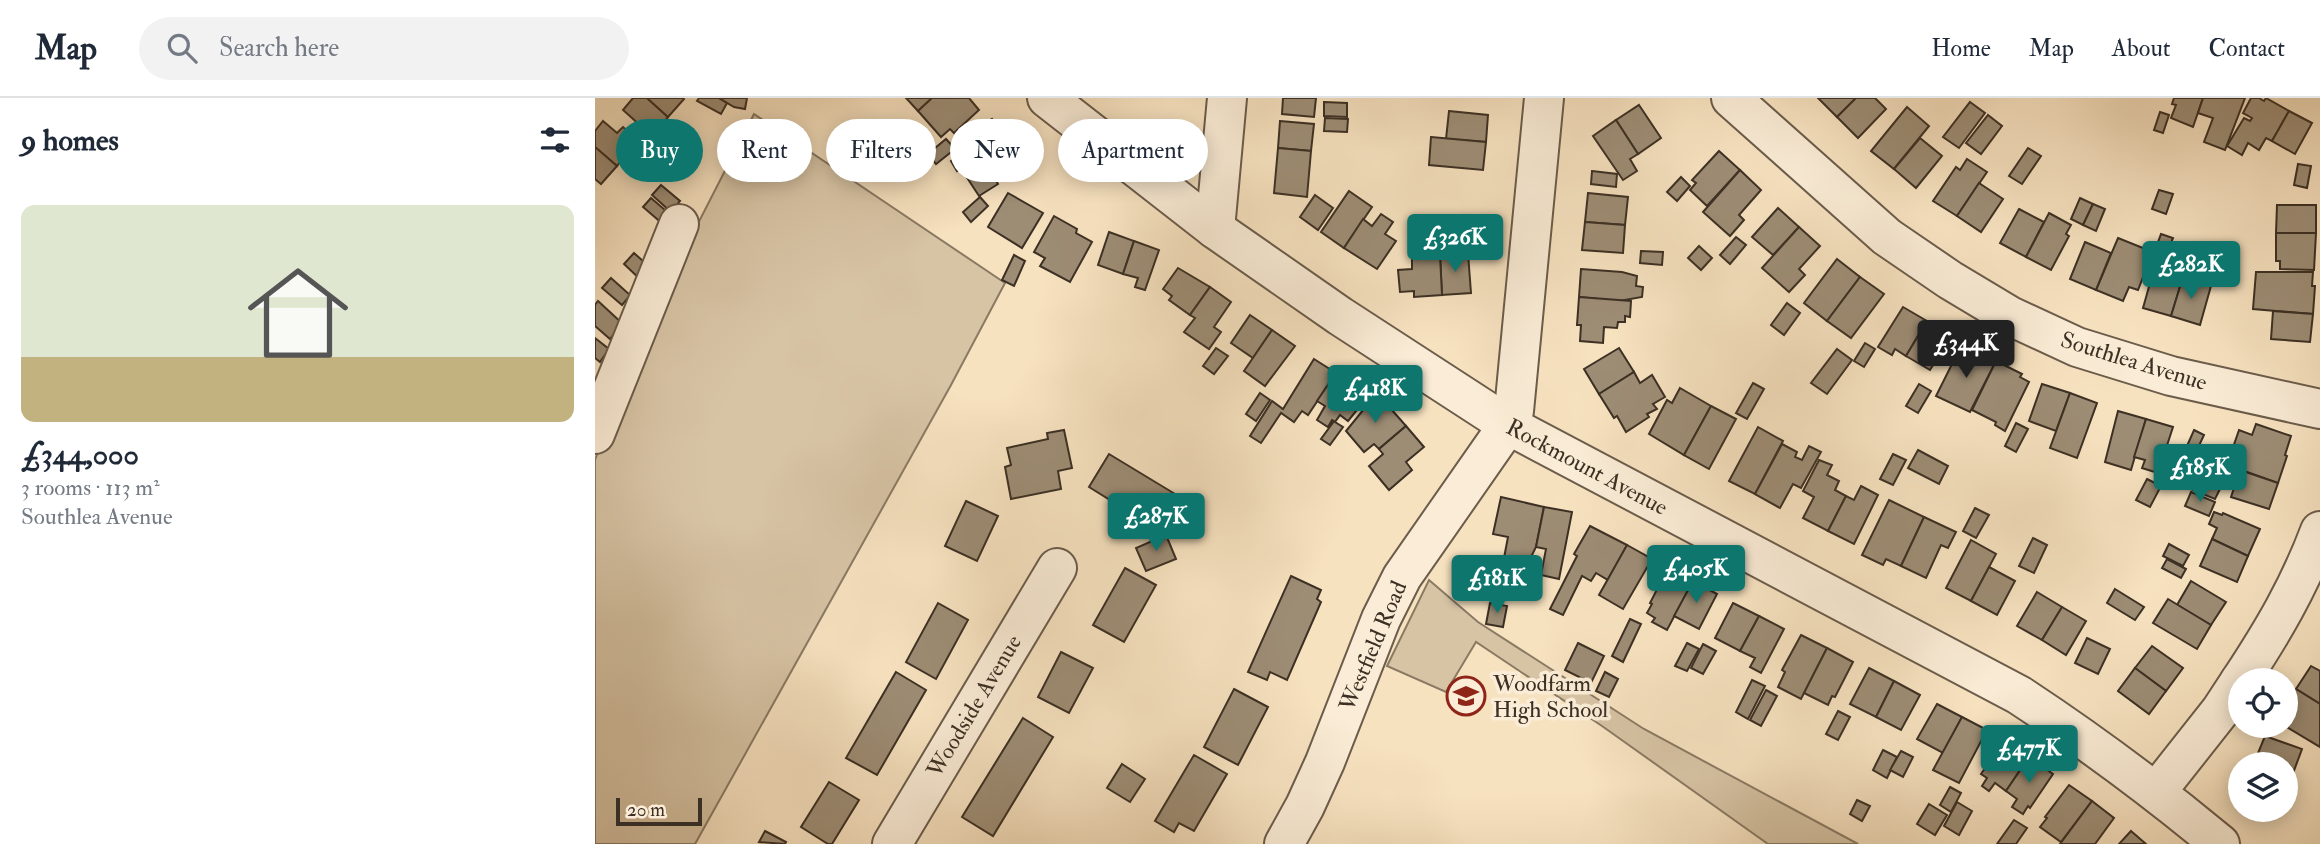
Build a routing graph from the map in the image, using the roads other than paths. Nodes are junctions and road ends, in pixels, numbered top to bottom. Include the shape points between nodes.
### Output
1 (1047, 98) edge
2 (1227, 98) edge
3 (1543, 98) edge
4 (1731, 98) edge
5 (680, 224) dead end
6 (1215, 229) junction
7 (2320, 409) edge
8 (1508, 425) junction
9 (595, 434) edge
10 (2320, 531) edge
11 (1057, 568) dead end
12 (2249, 668) edge
13 (2228, 699) edge
14 (2157, 791) junction
15 (892, 844) edge
16 (1284, 844) edge
17 (2220, 844) edge

1 - 6 street, Rockmount Avenue
2 - 6 street
3 - 8 street via 1514,411
4 - 7 street, Southlea Avenue via 1887,237 2010,316 2077,347 2159,372
5 - 9 street
6 - 8 street, Rockmount Avenue
8 - 14 street, Rockmount Avenue via 2019,695
8 - 16 street, Westfield Road via 1402,577 1325,762
10 - 12 street via 2303,575
11 - 15 street, Woodside Avenue
13 - 14 street
14 - 17 street, Rockmount Avenue

